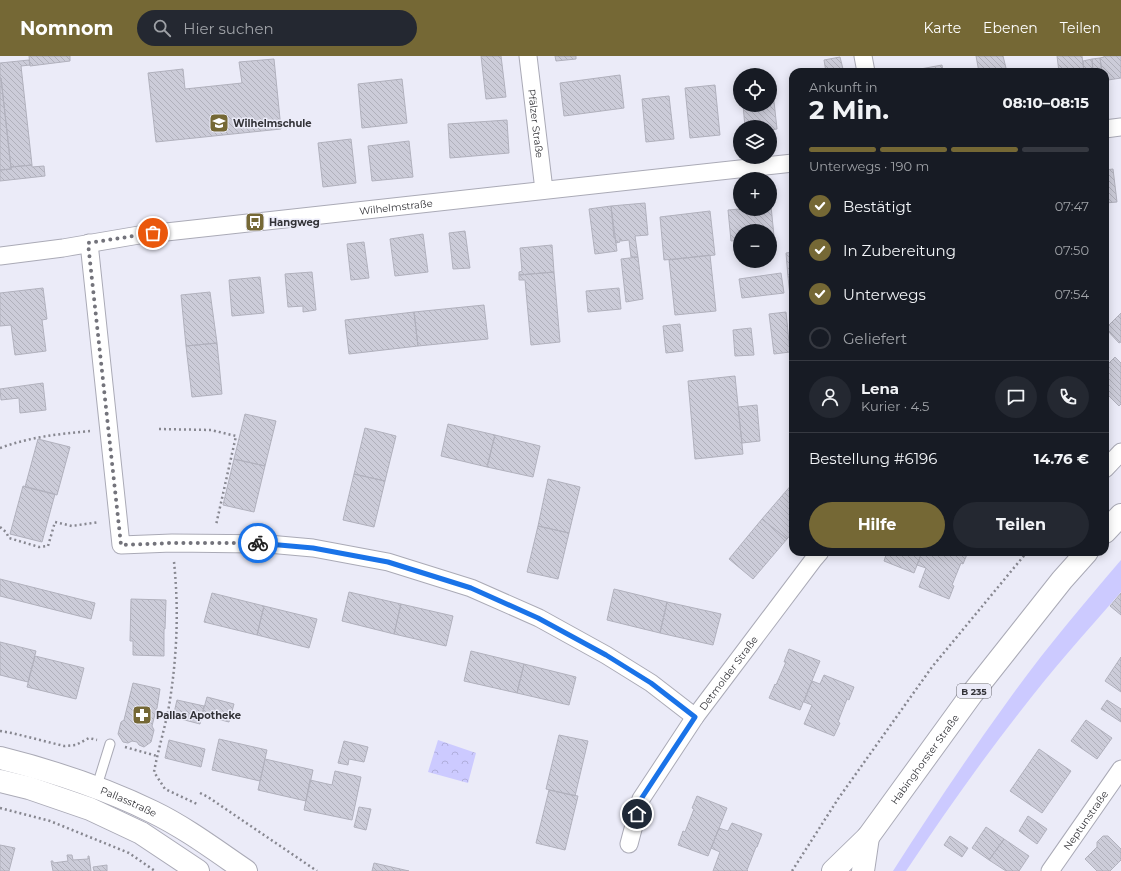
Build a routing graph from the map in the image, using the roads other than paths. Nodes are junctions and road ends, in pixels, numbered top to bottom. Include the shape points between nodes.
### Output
1 (528, 56) edge
2 (863, 56) edge
3 (865, 68) edge
4 (1121, 127) edge
5 (1109, 128) edge
6 (789, 163) edge
7 (544, 190) junction
8 (88, 243) junction
9 (0, 256) edge
10 (1121, 452) edge
11 (1109, 465) edge
12 (1121, 515) edge
13 (1109, 528) edge
14 (817, 556) edge
15 (1083, 556) edge
16 (695, 717) junction
17 (110, 744) road end
18 (0, 758) edge
19 (1121, 769) edge
20 (0, 781) edge
21 (94, 798) junction
22 (868, 838) junction
23 (629, 844) dead end
24 (198, 871) edge
25 (246, 871) edge
26 (833, 871) edge
27 (862, 871) edge
28 (1050, 871) edge

1 - 7 street, Pfälzer Straße
2 - 3 street
4 - 5 street
6 - 7 street, Wilhelmstraße
7 - 8 street, Wilhelmstraße via 139,235
8 - 9 street, Wilhelmstraße
8 - 16 street via 121,545 268,544 313,548 388,562 463,586 538,618 651,683
10 - 11 street
12 - 13 main road
14 - 16 street, Detmolder Straße
15 - 22 main road, Habinghorster Straße / B 235 via 971,695
16 - 23 street, Detmolder Straße via 641,799
17 - 21 lane
18 - 21 main road, Pallasstraße via 34,766
19 - 28 street, Neptunstraße
20 - 21 main road, Pallasstraße
21 - 24 main road, Pallasstraße
21 - 25 main road, Pallasstraße via 157,814
22 - 26 main road, Habinghorster Straße / B 235
22 - 27 main road, Habinghorster Straße / B 235

